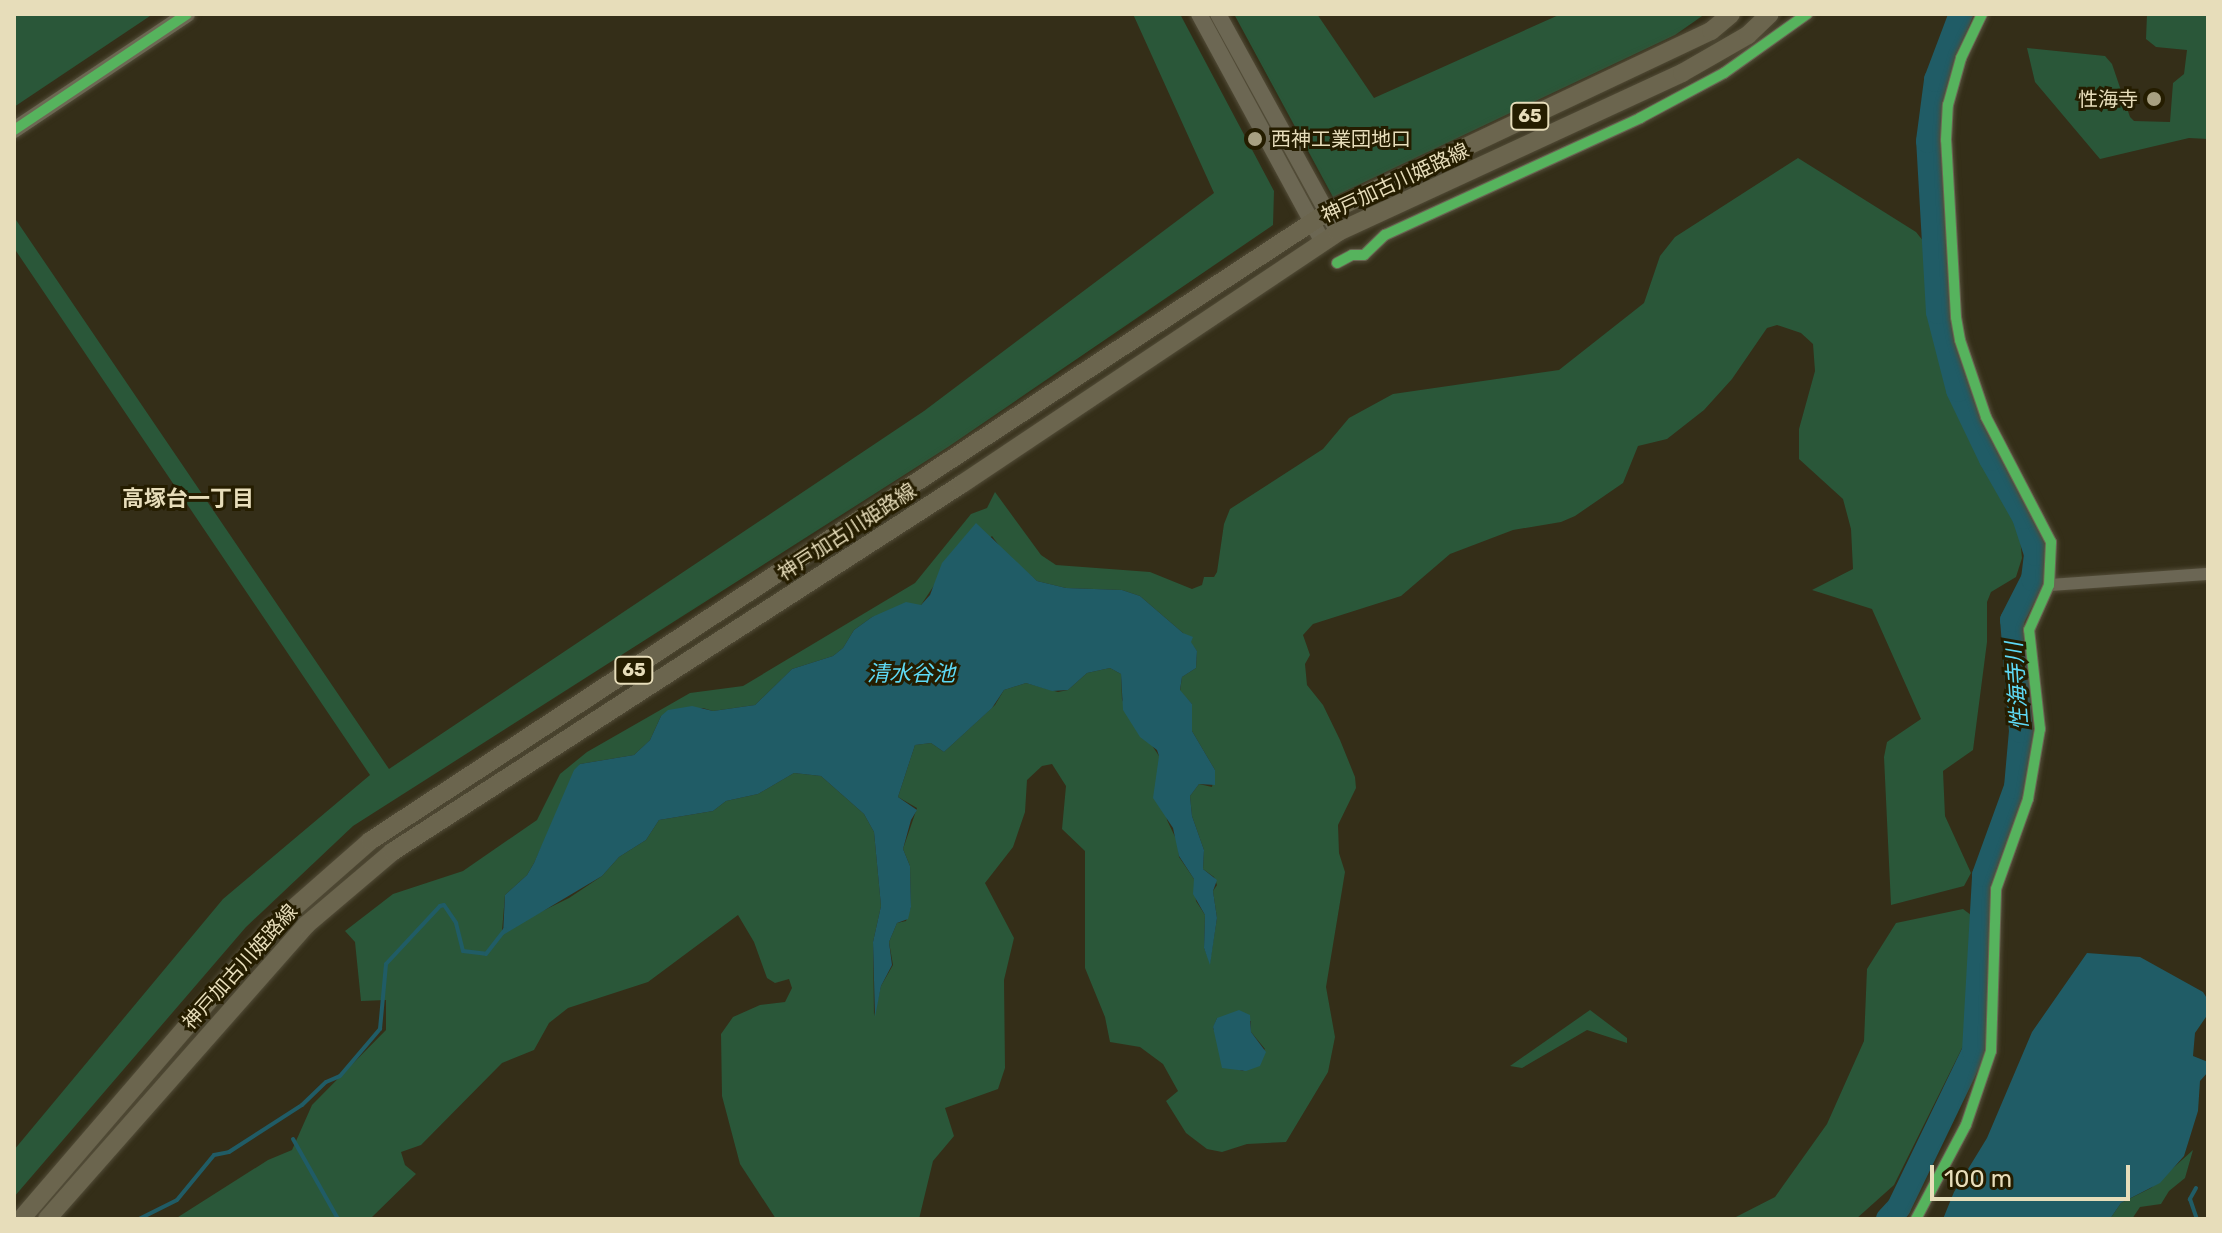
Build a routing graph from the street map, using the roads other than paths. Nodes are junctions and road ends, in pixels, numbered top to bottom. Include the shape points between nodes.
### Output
1 (187, 14) edge
2 (1199, 14) edge
3 (1218, 14) edge
4 (1731, 14) edge
5 (1770, 14) edge
6 (1807, 14) edge
7 (1982, 14) edge
8 (14, 130) edge
9 (1319, 217) junction
10 (1330, 237) junction
11 (1352, 255) junction
12 (1337, 263) dead end
13 (2208, 574) edge
14 (2049, 585) junction
15 (21, 1219) edge
16 (47, 1219) edge
17 (1916, 1219) edge

1 - 8 street
2 - 9 street
3 - 9 street
4 - 9 main road, 神戸加古川姫路線 / 65 via 1711,31
5 - 10 main road, 神戸加古川姫路線 / 65 via 1748,35 1682,73
6 - 11 street via 1724,73 1640,118 1385,235 1364,255
7 - 14 street via 1961,58 1948,105 1956,317 1986,417 2051,542
9 - 10 street
9 - 15 main road, 神戸加古川姫路線 / 65 via 370,841 271,928
10 - 11 street
10 - 16 main road, 神戸加古川姫路線 / 65 via 949,492 392,852 306,925
11 - 12 street
13 - 14 street
14 - 17 street via 2029,630 2040,729 2028,799 1996,889 1991,1051 1966,1125

